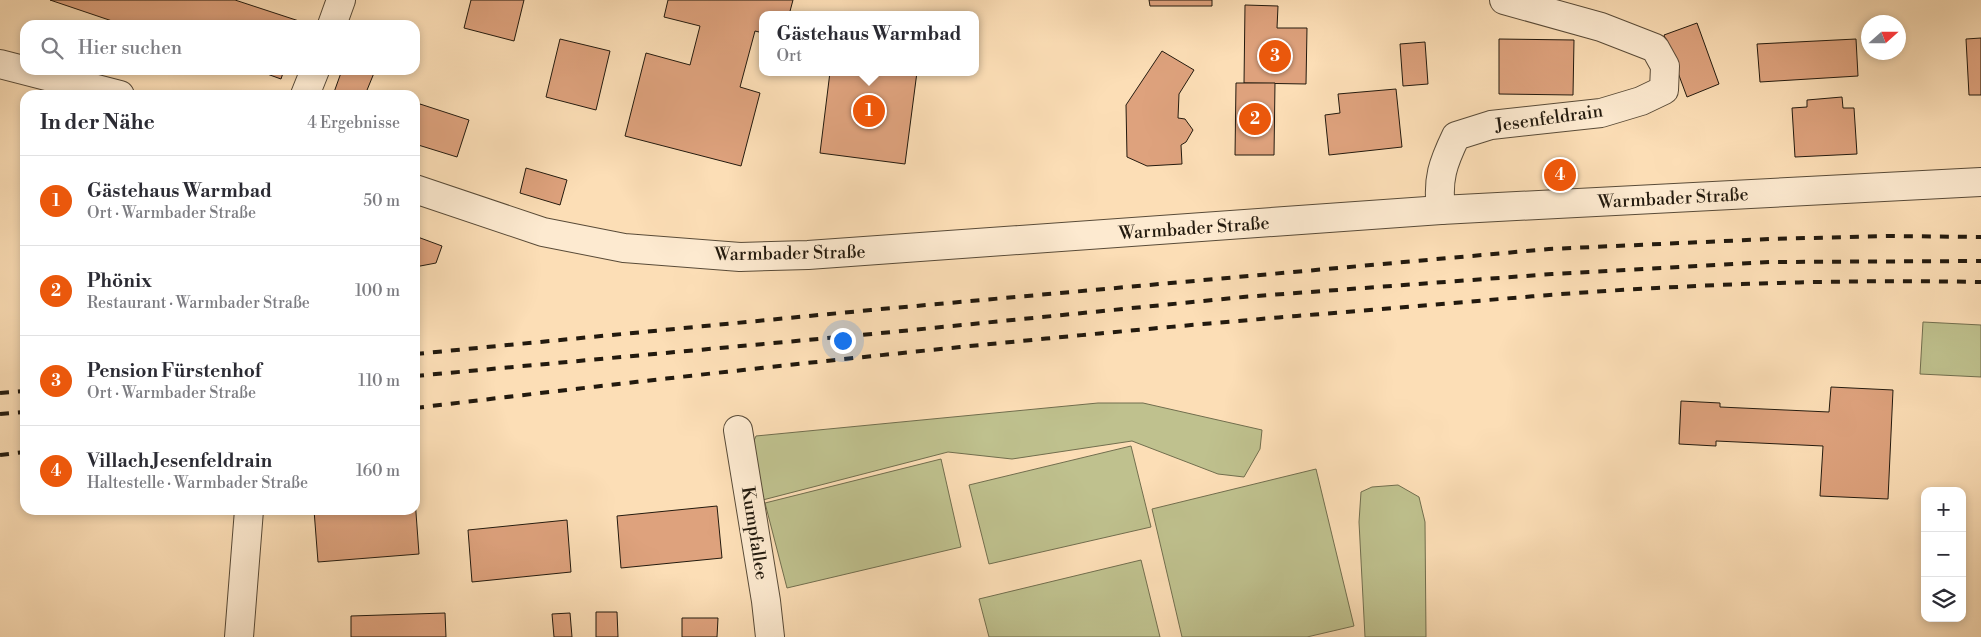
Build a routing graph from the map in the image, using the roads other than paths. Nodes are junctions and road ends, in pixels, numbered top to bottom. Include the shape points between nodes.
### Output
1 (341, 0) edge
2 (1504, 0) edge
3 (334, 20) edge
4 (0, 64) edge
5 (20, 69) edge
6 (43, 75) edge
7 (313, 75) edge
8 (101, 90) edge
9 (307, 90) edge
10 (1981, 182) edge
11 (420, 191) edge
12 (1441, 210) junction
13 (738, 430) dead end
14 (249, 515) edge
15 (239, 637) edge
16 (770, 637) edge

1 - 3 street
2 - 12 street, Jesenfeldrain via 1601,27 1655,48 1665,66 1664,90 1601,113 1491,125 1456,136 1444,160 1439,181
4 - 5 street
6 - 8 street
7 - 9 street
10 - 12 street, Warmbader Straße
11 - 12 street, Warmbader Straße via 543,232 624,248 740,257 838,253
13 - 16 street, Kumpfallee
14 - 15 street

